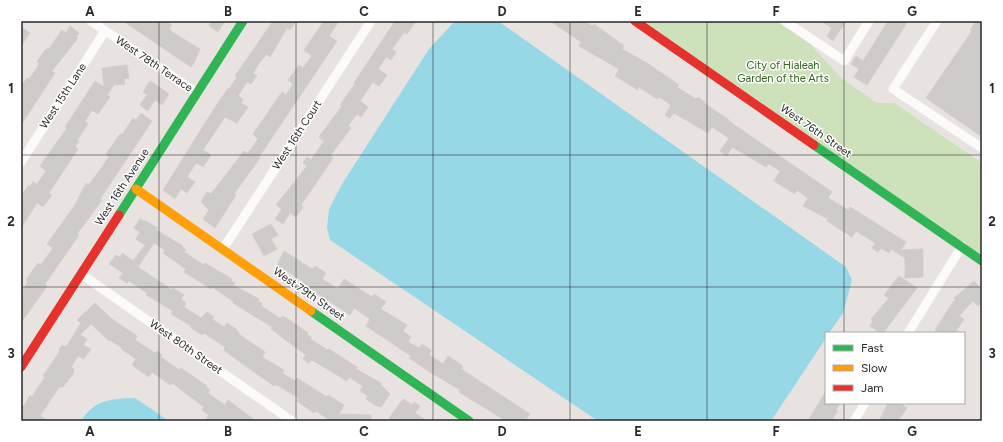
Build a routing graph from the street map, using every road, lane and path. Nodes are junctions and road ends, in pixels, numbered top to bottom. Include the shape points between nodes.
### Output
1 (91, 21) edge
2 (243, 21) edge
3 (371, 21) edge
4 (636, 21) edge
5 (785, 21) edge
6 (869, 21) edge
7 (938, 21) edge
8 (105, 31) junction
9 (197, 93) junction
10 (982, 148) edge
11 (21, 162) edge
12 (136, 189) junction
13 (962, 246) junction
14 (223, 249) junction
15 (982, 261) edge
16 (81, 274) junction
17 (909, 332) edge
18 (21, 366) edge
19 (864, 404) edge
20 (292, 421) edge
21 (468, 421) edge
22 (854, 421) edge

1 - 8 street, West 78th Terrace
2 - 9 street, West 16th Avenue
3 - 14 street, West 16th Court
4 - 13 street, West 76th Street
5 - 6 street via 844,61
7 - 10 street via 893,89
8 - 9 street, West 78th Terrace
8 - 11 street, West 15th Lane
9 - 12 street, West 16th Avenue
12 - 14 street, West 79th Street
12 - 16 street, West 16th Avenue
13 - 15 street, West 76th Street
13 - 17 street
14 - 21 street, West 79th Street
16 - 18 street, West 16th Avenue
16 - 20 street, West 80th Street
19 - 22 street

